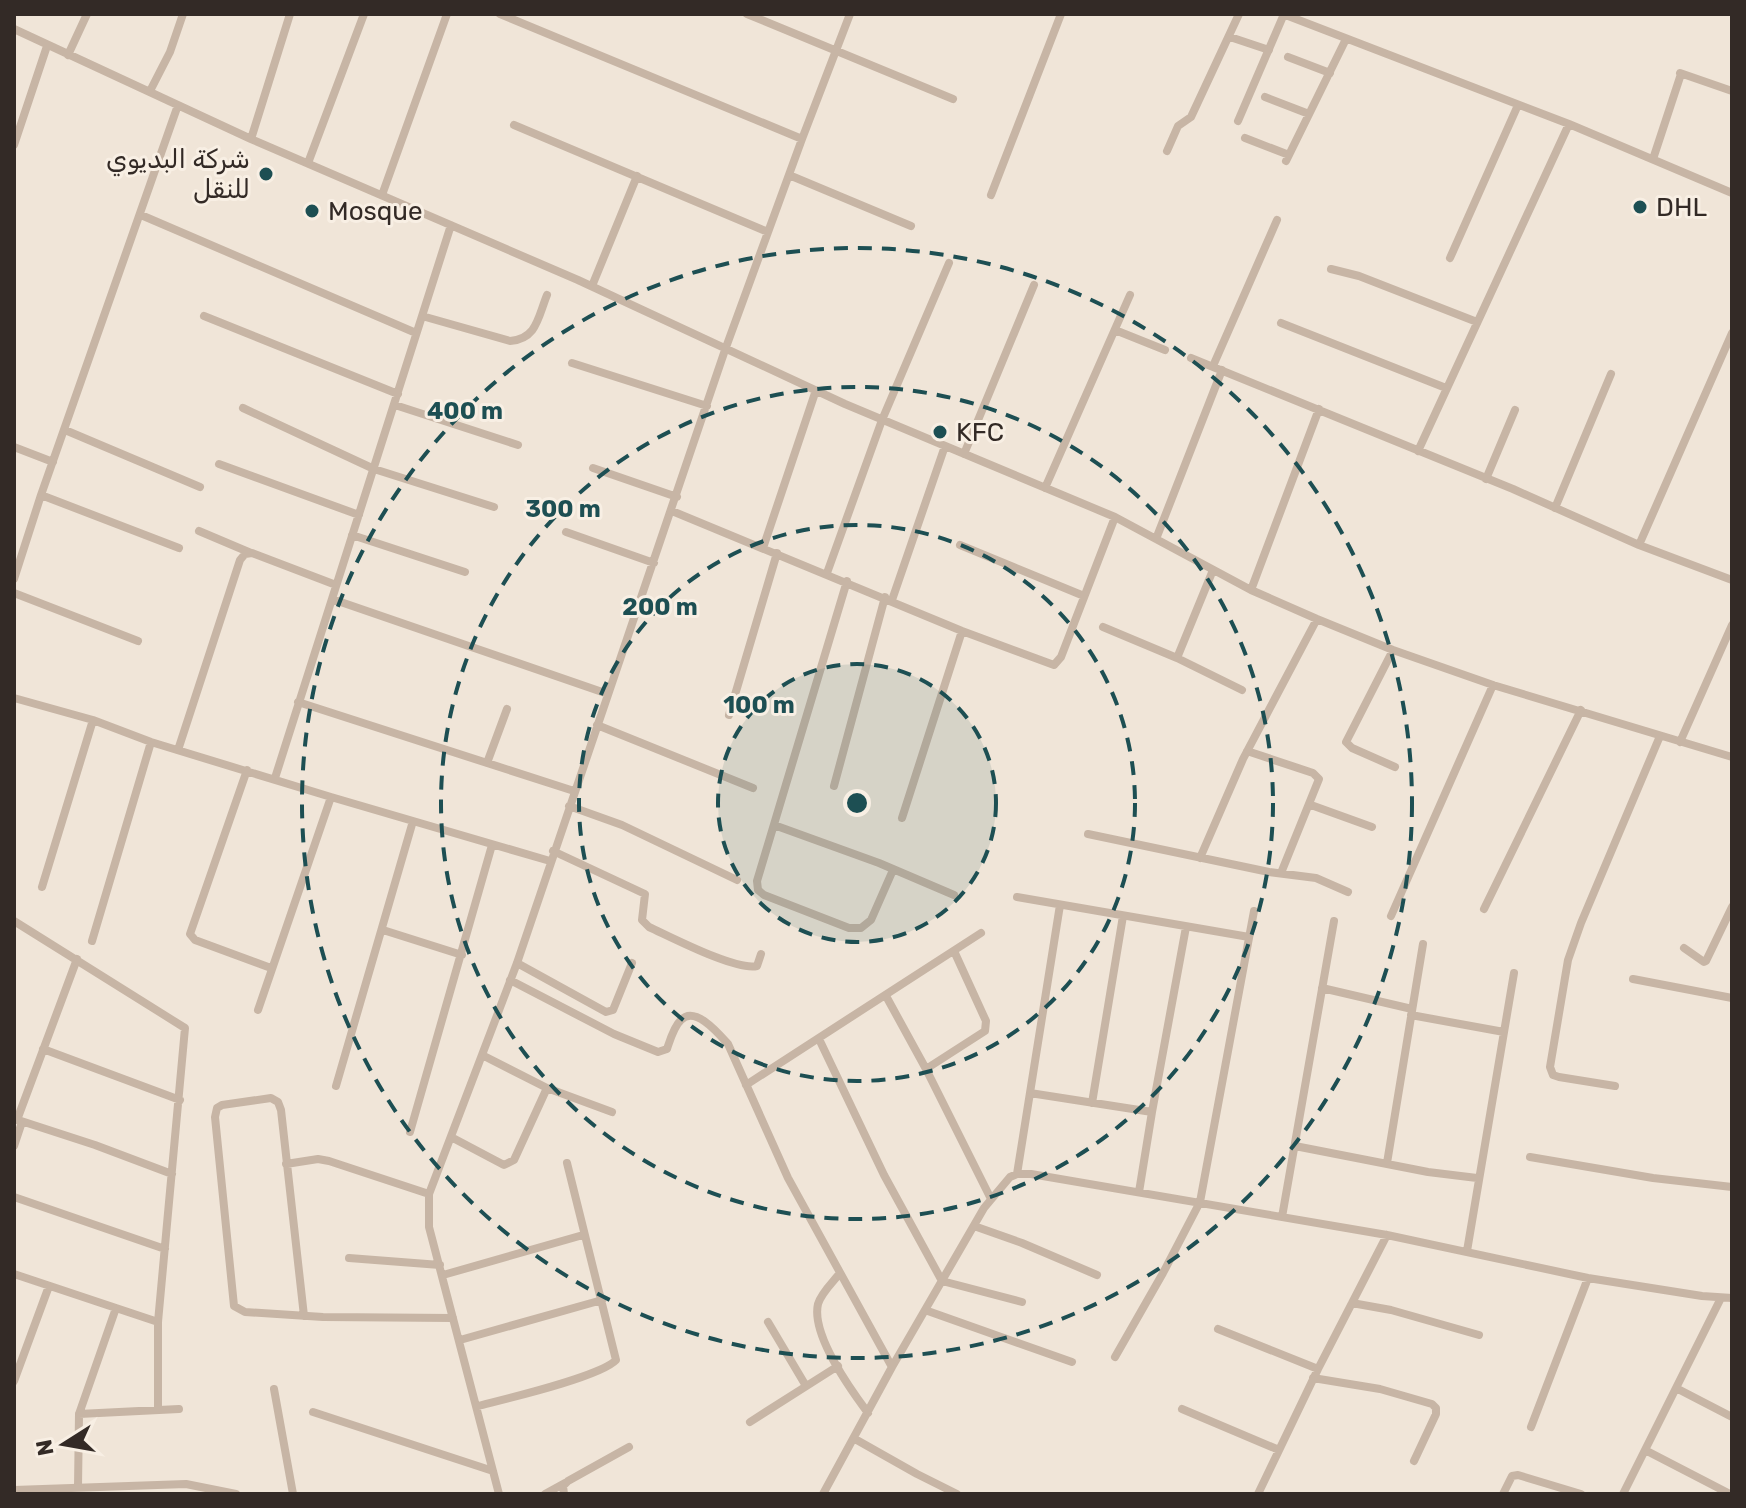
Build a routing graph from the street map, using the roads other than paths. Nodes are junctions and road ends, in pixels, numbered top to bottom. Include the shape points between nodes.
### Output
1 (87, 14) edge
2 (183, 14) edge
3 (290, 14) edge
4 (364, 14) edge
5 (447, 14) edge
6 (500, 14) edge
7 (747, 14) edge
8 (850, 14) edge
9 (1061, 14) edge
10 (1239, 14) edge
11 (1284, 14) edge
12 (14, 29) edge
13 (1230, 37) junction
14 (1346, 39) junction
15 (47, 46) junction
16 (1269, 50) junction
17 (837, 52) junction
18 (68, 55) junction
19 (1288, 57) dead end
20 (1330, 73) junction
21 (150, 91) junction
22 (1732, 91) edge
23 (1265, 97) dead end
24 (953, 99) dead end
25 (178, 105) junction
26 (1518, 105) junction
27 (1309, 114) junction
28 (1238, 121) dead end
29 (1569, 124) junction
30 (514, 125) dead end
31 (1245, 138) dead end
32 (251, 139) junction
33 (802, 139) junction
34 (14, 145) edge
35 (1167, 151) dead end
36 (1653, 159) junction
37 (308, 163) junction
38 (789, 175) junction
39 (637, 176) junction
40 (1732, 193) edge
41 (382, 195) junction
42 (991, 195) dead end
43 (141, 215) junction
44 (1277, 220) dead end
45 (451, 225) junction
46 (911, 226) dead end
47 (768, 232) junction
48 (1450, 258) dead end
49 (949, 263) dead end
50 (1331, 269) dead end
51 (1034, 285) dead end
52 (592, 286) junction
53 (547, 295) dead end
54 (1130, 295) dead end
55 (204, 316) dead end
56 (422, 316) junction
57 (1477, 322) junction
58 (1281, 323) dead end
59 (1115, 330) junction
60 (416, 333) junction
61 (1732, 333) edge
62 (725, 350) junction
63 (1165, 350) dead end
64 (1191, 358) dead end
65 (572, 363) dead end
66 (1213, 366) junction
67 (1222, 370) junction
68 (1611, 374) dead end
69 (1446, 388) junction
70 (816, 390) junction
71 (398, 394) junction
72 (395, 405) junction
73 (707, 406) junction
74 (243, 408) dead end
75 (1319, 409) junction
76 (1515, 410) dead end
77 (882, 420) junction
78 (65, 430) junction
79 (518, 445) dead end
80 (945, 446) junction
81 (14, 447) edge
82 (1418, 451) junction
83 (964, 454) junction
84 (53, 462) junction
85 (219, 464) dead end
86 (593, 468) dead end
87 (374, 469) junction
88 (1486, 479) junction
89 (200, 487) dead end
90 (1045, 488) junction
91 (41, 495) junction
92 (677, 497) junction
93 (494, 507) dead end
94 (1555, 508) junction
95 (672, 511) junction
96 (359, 515) junction
97 (1115, 517) junction
98 (199, 531) dead end
99 (566, 532) dead end
100 (352, 535) junction
101 (1156, 539) junction
102 (960, 545) dead end
103 (1639, 545) junction
104 (179, 548) dead end
105 (763, 548) junction
106 (252, 553) junction
107 (777, 553) junction
108 (654, 563) junction
109 (1213, 570) junction
110 (465, 572) dead end
111 (827, 573) junction
112 (14, 579) edge
113 (1732, 580) edge
114 (847, 581) junction
115 (336, 585) junction
116 (1251, 590) junction
117 (14, 593) edge
118 (1084, 596) junction
119 (332, 599) junction
120 (889, 599) junction
121 (1317, 619) junction
122 (1732, 625) edge
123 (1103, 627) dead end
124 (962, 631) junction
125 (138, 641) dead end
126 (1393, 650) junction
127 (1177, 658) junction
128 (1493, 685) junction
129 (1242, 690) dead end
130 (608, 694) junction
131 (14, 698) edge
132 (298, 702) junction
133 (507, 709) dead end
134 (1581, 710) junction
135 (729, 715) dead end
136 (93, 720) junction
137 (597, 725) junction
138 (1660, 736) junction
139 (151, 742) junction
140 (1680, 742) junction
141 (178, 750) junction
142 (1247, 751) junction
143 (1732, 757) edge
144 (487, 763) junction
145 (1395, 767) dead end
146 (247, 770) junction
147 (275, 778) junction
148 (834, 786) dead end
149 (753, 788) dead end
150 (574, 791) junction
151 (331, 797) junction
152 (1311, 805) junction
153 (569, 806) junction
154 (902, 818) dead end
155 (413, 821) junction
156 (774, 825) junction
157 (1372, 827) dead end
158 (1088, 834) dead end
159 (492, 845) junction
160 (553, 851) junction
161 (1200, 858) junction
162 (550, 861) junction
163 (893, 870) junction
164 (1281, 873) junction
165 (737, 880) dead end
166 (42, 887) dead end
167 (1348, 892) dead end
168 (954, 895) dead end
169 (1017, 897) dead end
170 (1060, 905) junction
171 (1732, 907) edge
172 (1484, 909) dead end
173 (1254, 911) dead end
174 (1123, 916) junction
175 (1391, 916) dead end
176 (14, 921) edge
177 (1334, 921) dead end
178 (1186, 927) junction
179 (383, 930) junction
180 (981, 933) dead end
181 (1249, 937) junction
182 (92, 941) dead end
183 (1423, 944) dead end
184 (1684, 948) dead end
185 (954, 951) junction
186 (761, 954) dead end
187 (462, 955) junction
188 (77, 959) junction
189 (517, 963) junction
190 (632, 963) dead end
191 (271, 968) junction
192 (1514, 973) dead end
193 (1633, 979) dead end
194 (510, 980) junction
195 (1322, 988) junction
196 (886, 996) junction
197 (1732, 998) edge
198 (258, 1010) dead end
199 (1411, 1012) junction
200 (1504, 1032) junction
201 (819, 1039) junction
202 (43, 1049) junction
203 (482, 1055) junction
204 (926, 1069) junction
205 (746, 1085) junction
206 (336, 1086) dead end
207 (1615, 1086) dead end
208 (547, 1088) junction
209 (1030, 1093) junction
210 (180, 1100) junction
211 (1092, 1103) junction
212 (612, 1112) dead end
213 (1152, 1112) junction
214 (18, 1120) edge
215 (410, 1132) dead end
216 (451, 1137) junction
217 (14, 1146) edge
218 (1295, 1146) junction
219 (1530, 1157) dead end
220 (567, 1163) dead end
221 (1387, 1163) junction
222 (286, 1164) junction
223 (172, 1174) junction
224 (1017, 1174) junction
225 (1477, 1178) junction
226 (1732, 1187) edge
227 (1139, 1192) junction
228 (429, 1194) junction
229 (14, 1197) edge
230 (991, 1199) junction
231 (1200, 1202) junction
232 (1282, 1217) junction
233 (974, 1226) junction
234 (583, 1235) junction
235 (1387, 1235) junction
236 (165, 1249) junction
237 (1467, 1251) junction
238 (349, 1258) dead end
239 (441, 1270) junction
240 (840, 1273) junction
241 (14, 1274) edge
242 (1097, 1275) dead end
243 (1588, 1278) junction
244 (942, 1281) junction
245 (49, 1286) junction
246 (1721, 1298) junction
247 (1732, 1298) edge
248 (602, 1300) junction
249 (1022, 1302) dead end
250 (1352, 1303) junction
251 (116, 1308) junction
252 (925, 1310) junction
253 (304, 1316) junction
254 (453, 1318) junction
255 (158, 1322) junction
256 (768, 1322) dead end
257 (1218, 1329) dead end
258 (1479, 1335) dead end
259 (460, 1340) junction
260 (1115, 1357) dead end
261 (1072, 1362) dead end
262 (838, 1366) junction
263 (892, 1367) junction
264 (1318, 1369) junction
265 (1313, 1378) junction
266 (14, 1381) edge
267 (806, 1386) junction
268 (1676, 1388) junction
269 (274, 1389) dead end
270 (478, 1406) junction
271 (179, 1409) dead end
272 (1182, 1409) dead end
273 (158, 1410) junction
274 (313, 1412) dead end
275 (868, 1413) junction
276 (79, 1414) junction
277 (1732, 1417) edge
278 (750, 1422) dead end
279 (1531, 1427) dead end
280 (855, 1439) junction
281 (629, 1447) dead end
282 (1279, 1450) junction
283 (1645, 1450) junction
284 (1414, 1461) dead end
285 (493, 1471) junction
286 (568, 1481) junction
287 (78, 1487) junction
288 (14, 1490) edge
289 (236, 1494) edge
290 (293, 1494) edge
291 (499, 1494) edge
292 (545, 1494) edge
293 (564, 1494) edge
294 (823, 1494) edge
295 (957, 1494) edge
296 (1258, 1494) edge
297 (1503, 1494) edge
298 (1581, 1494) edge
299 (1623, 1494) edge
300 (1730, 1494) edge

1 - 18 street
2 - 21 street
3 - 32 street
4 - 37 street
5 - 41 street
6 - 33 street
7 - 17 street
8 - 17 street
9 - 42 street
10 - 13 street
11 - 14 street
11 - 16 street
12 - 15 street
13 - 16 street
13 - 35 street via 1191,117 1178,126
14 - 20 street
14 - 26 street
15 - 18 street
15 - 34 street
16 - 28 street
17 - 24 street
17 - 33 street
18 - 21 street
19 - 20 street
20 - 27 street
21 - 25 street
22 - 36 street via 1680,73
23 - 27 street
25 - 32 street
25 - 43 street
26 - 29 street
26 - 48 street
27 - 31 street via 1288,158
29 - 36 street
29 - 57 street
30 - 39 street
32 - 37 street
33 - 38 street
36 - 40 street
37 - 41 street
38 - 46 street
38 - 47 street
39 - 47 street
39 - 52 street
41 - 45 street
43 - 60 street
43 - 78 street
44 - 66 street
45 - 52 street
45 - 56 street
47 - 62 street
49 - 77 street
50 - 57 street
51 - 83 street
52 - 62 street
53 - 56 street via 523,340
54 - 59 street
55 - 71 street
56 - 60 street
57 - 69 street
58 - 69 street
59 - 63 street
59 - 90 street
60 - 71 street
61 - 103 street
62 - 70 street
62 - 73 street
64 - 66 street
65 - 73 street
66 - 67 street
67 - 75 street
67 - 101 street
68 - 94 street
69 - 82 street
70 - 77 street
70 - 105 street
71 - 72 street
72 - 79 street
72 - 87 street
73 - 92 street
74 - 87 street
75 - 82 street
75 - 116 street
76 - 88 street
77 - 80 street
77 - 111 street
78 - 84 street
78 - 89 street
80 - 83 street
80 - 120 street
81 - 84 street
82 - 88 street
83 - 90 street
84 - 91 street
85 - 96 street
86 - 92 street
87 - 93 street
87 - 96 street
88 - 94 street
90 - 97 street
91 - 104 street
91 - 112 street
92 - 95 street
94 - 103 street
95 - 105 street
95 - 108 street
96 - 100 street
97 - 101 street
97 - 118 street
98 - 106 street
99 - 108 street
100 - 110 street
100 - 115 street
101 - 109 street
102 - 118 street
103 - 113 street
105 - 107 street
106 - 115 street
106 - 141 street via 240,560
107 - 111 street
107 - 135 street
108 - 130 street
109 - 116 street
109 - 127 street
111 - 114 street
114 - 120 street
114 - 156 street
115 - 119 street
116 - 121 street
117 - 125 street
118 - 124 street via 1054,665
119 - 130 street
119 - 132 street
120 - 124 street
120 - 148 street
121 - 126 street
121 - 142 street
122 - 140 street
123 - 127 street
124 - 154 street
126 - 128 street
126 - 145 street via 1346,742
127 - 129 street
128 - 134 street
128 - 175 street
130 - 137 street
131 - 136 street
132 - 144 street
132 - 147 street
133 - 144 street
134 - 138 street
134 - 172 street
136 - 139 street
136 - 166 street
137 - 149 street
137 - 150 street
138 - 140 street
138 - 207 street via 1568,960 1550,1067 1559,1077
139 - 141 street
139 - 182 street
140 - 143 street
141 - 146 street
142 - 152 street via 1313,773 1319,779
142 - 161 street
144 - 150 street
146 - 147 street
146 - 191 street via 190,934
147 - 151 street
150 - 153 street
151 - 155 street
151 - 191 street
152 - 157 street
152 - 164 street
153 - 160 street
153 - 165 street
155 - 159 street
155 - 179 street
156 - 163 street
156 - 163 street via 758,890 849,928 861,928 871,920
158 - 161 street
159 - 162 street
159 - 187 street
160 - 162 street
160 - 186 street via 645,894 642,920 649,927 750,968 757,966
161 - 164 street
162 - 189 street
163 - 168 street
164 - 167 street via 1316,878
169 - 170 street
170 - 174 street
170 - 209 street
171 - 184 street via 1706,961
173 - 181 street
174 - 178 street
174 - 211 street
176 - 188 street
177 - 195 street
178 - 181 street
178 - 213 street
179 - 187 street
179 - 206 street
180 - 185 street
181 - 231 street
183 - 199 street
185 - 196 street
185 - 204 street via 986,1021 985,1031
187 - 215 street
188 - 202 street
188 - 210 street via 185,1028
189 - 190 street via 606,1012 617,1004
189 - 194 street
191 - 198 street
192 - 200 street
193 - 197 street
194 - 203 street
194 - 205 street via 658,1052 667,1049 678,1022 690,1015 715,1028 728,1044
195 - 199 street
195 - 218 street
196 - 201 street
196 - 204 street
199 - 200 street
199 - 221 street
200 - 225 street
201 - 205 street
201 - 244 street
202 - 210 street
202 - 214 street
203 - 208 street
203 - 216 street
204 - 230 street
205 - 240 street via 788,1178
208 - 212 street
208 - 216 street via 514,1160 504,1165
209 - 211 street
209 - 224 street
210 - 223 street
211 - 213 street
213 - 227 street
214 - 217 street
214 - 223 street
216 - 228 street
218 - 221 street
218 - 232 street
219 - 226 street
220 - 234 street
221 - 225 street
222 - 228 street via 329,1161
222 - 253 street
222 - 253 street via 278,1102 271,1098 217,1108 234,1306 245,1312
223 - 236 street
224 - 227 street
224 - 230 street
225 - 237 street
227 - 231 street
228 - 239 street via 429,1227
229 - 236 street
230 - 233 street
231 - 232 street
231 - 260 street
232 - 235 street
233 - 242 street
233 - 244 street
234 - 239 street
234 - 248 street
235 - 237 street
235 - 250 street
236 - 255 street
237 - 243 street
238 - 239 street
239 - 254 street
240 - 262 street via 819,1300 817,1317
240 - 263 street
241 - 245 street
243 - 246 street
243 - 279 street
244 - 249 street
244 - 252 street
245 - 251 street
245 - 266 street
246 - 247 street
246 - 268 street
248 - 259 street
248 - 270 street via 616,1356 613,1364
250 - 258 street
250 - 264 street
251 - 255 street
251 - 276 street
252 - 261 street
252 - 263 street
253 - 254 street
254 - 259 street
255 - 273 street
256 - 267 street
257 - 264 street
259 - 270 street
262 - 267 street
262 - 275 street
263 - 275 street
264 - 265 street
265 - 282 street
265 - 284 street via 1432,1404 1436,1414
267 - 278 street
268 - 277 street
268 - 283 street
269 - 290 street
270 - 285 street
271 - 273 street
272 - 282 street
273 - 276 street
274 - 285 street
275 - 280 street
276 - 287 street
280 - 294 street
280 - 295 street
281 - 286 street
282 - 296 street
283 - 299 street
283 - 300 street
285 - 291 street
286 - 292 street
286 - 293 street
287 - 288 street
287 - 289 street via 186,1484
297 - 298 street via 1512,1476 1518,1475

